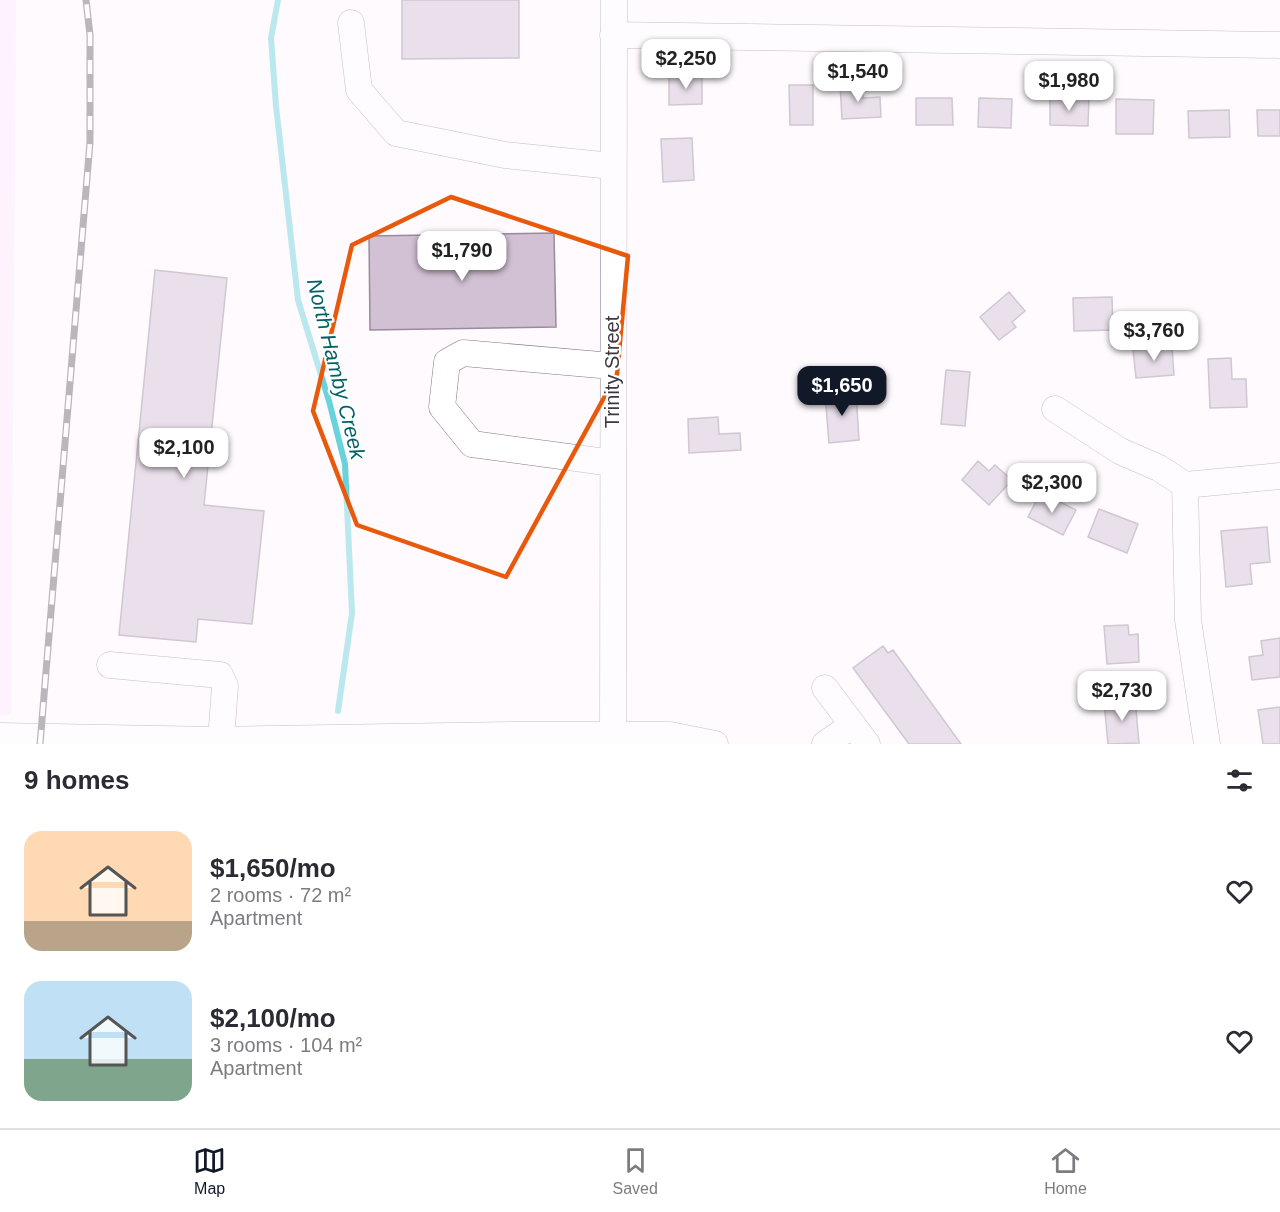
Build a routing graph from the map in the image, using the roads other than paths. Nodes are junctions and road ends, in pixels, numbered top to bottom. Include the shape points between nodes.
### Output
1 (614, 0) edge
2 (351, 23) dead end
3 (613, 35) junction
4 (1280, 45) edge
5 (612, 166) junction
6 (612, 366) junction
7 (1055, 409) dead end
8 (613, 462) junction
9 (1280, 476) edge
10 (1185, 485) junction
11 (110, 665) dead end
12 (825, 688) dead end
13 (860, 735) edge
14 (0, 736) edge
15 (511, 739) edge
16 (221, 740) junction
17 (613, 740) edge
18 (715, 744) edge
19 (825, 744) edge
20 (1207, 744) edge

1 - 3 street, Trinity Street
2 - 5 street via 359,90 396,133 505,155
3 - 4 street
3 - 5 street, Trinity Street
5 - 6 street, Trinity Street
6 - 8 street, Trinity Street
6 - 8 street via 463,353 447,362 442,407 472,444
7 - 10 street via 1120,452 1159,468
8 - 17 street, Trinity Street
9 - 10 street
10 - 20 street via 1188,620
11 - 16 street via 220,675 225,686
12 - 13 street
13 - 19 street
14 - 16 street
15 - 16 street
15 - 17 street
17 - 18 street via 670,735

